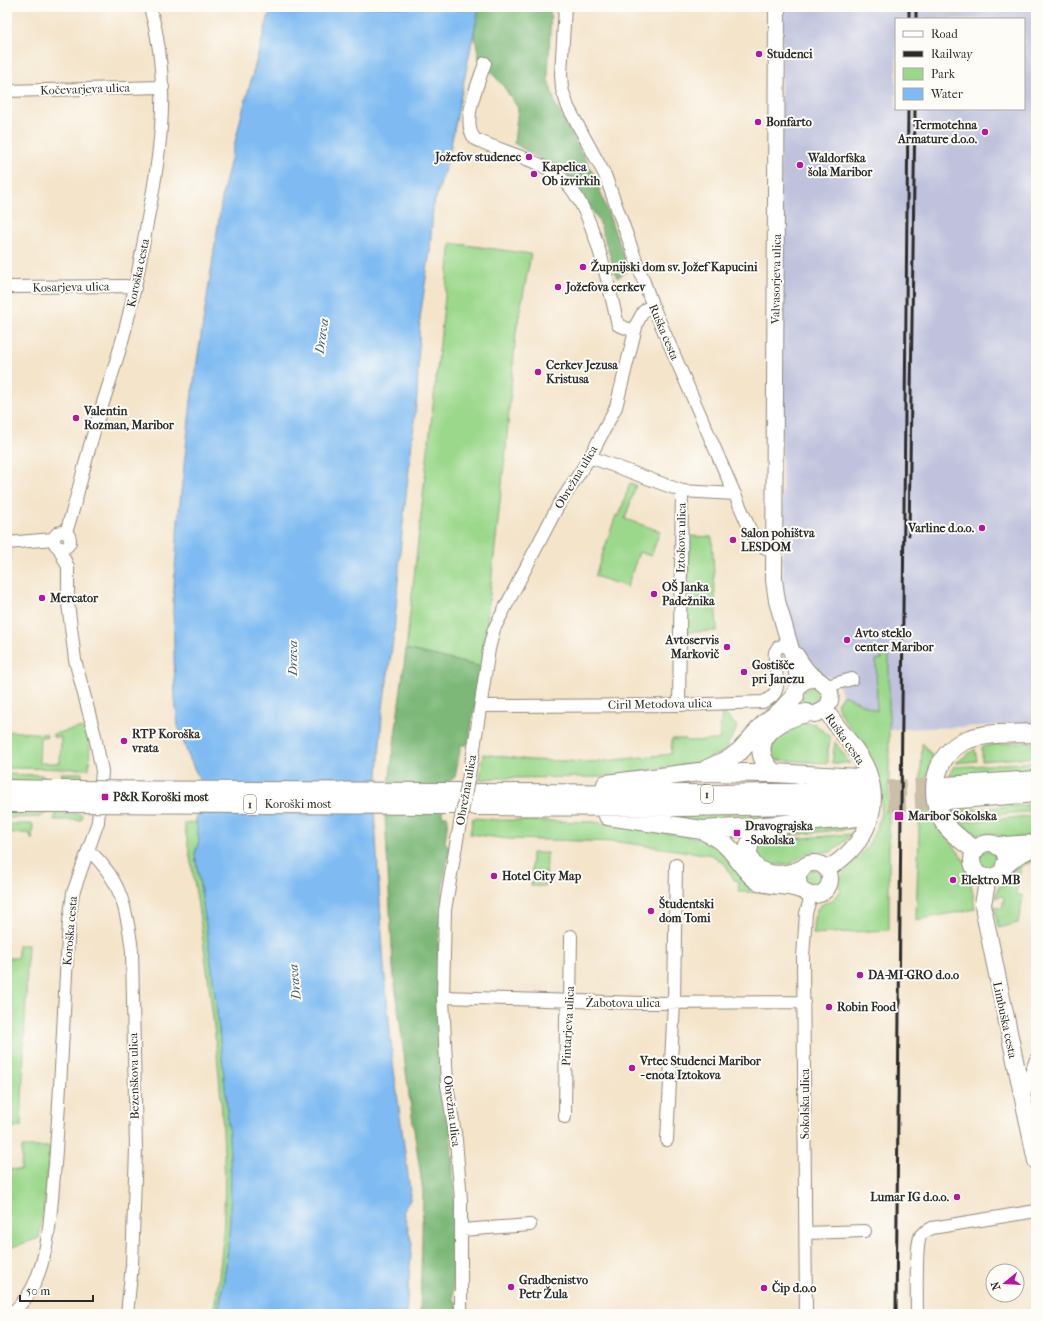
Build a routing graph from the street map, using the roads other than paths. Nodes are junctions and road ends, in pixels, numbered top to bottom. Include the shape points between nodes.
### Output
1 (150, 7) edge
2 (565, 7) edge
3 (777, 7) edge
4 (485, 62) dead end
5 (163, 87) junction
6 (7, 91) edge
7 (7, 287) edge
8 (135, 288) junction
9 (652, 304) junction
10 (634, 331) junction
11 (590, 457) junction
12 (682, 491) junction
13 (735, 494) junction
14 (62, 541) junction
15 (7, 543) edge
16 (775, 550) junction
17 (789, 644) junction
18 (852, 679) dead end
19 (821, 682) junction
20 (797, 691) junction
21 (679, 705) junction
22 (481, 706) junction
23 (816, 711) junction
24 (1036, 733) edge
25 (699, 772) junction
26 (774, 772) junction
27 (1036, 772) edge
28 (7, 789) edge
29 (1031, 789) edge
30 (947, 793) tunnel mouth
31 (59, 796) junction
32 (859, 798) junction
33 (450, 799) dead end
34 (476, 799) dead end
35 (555, 800) junction
36 (7, 803) edge
37 (776, 826) junction
38 (702, 830) junction
39 (1036, 845) edge
40 (998, 846) junction
41 (88, 850) junction
42 (975, 850) junction
43 (676, 865) dead end
44 (1005, 865) junction
45 (800, 870) junction
46 (827, 870) junction
47 (988, 878) junction
48 (806, 892) junction
49 (571, 936) dead end
50 (443, 997) junction
51 (570, 1002) junction
52 (804, 1002) junction
53 (674, 1003) junction
54 (1036, 1059) edge
55 (1022, 1101) junction
56 (565, 1117) dead end
57 (667, 1140) dead end
58 (1036, 1161) edge
59 (1036, 1211) edge
60 (530, 1225) dead end
61 (462, 1230) junction
62 (865, 1232) dead end
63 (809, 1233) junction
64 (11, 1314) edge
65 (127, 1314) edge
66 (461, 1314) edge
67 (806, 1314) edge
68 (917, 1314) edge

1 - 5 street, Koroška cesta via 158,39
2 - 9 street, Ruška cesta via 562,89 576,123 604,175
3 - 16 street, Valvasorjeva ulica
4 - 10 street via 470,110 470,134 474,139 538,165 558,176 571,189 592,229 618,325
5 - 6 street, Kočevarjeva ulica
5 - 8 street, Koroška cesta via 162,130 156,176
7 - 8 street, Kosarjeva ulica
8 - 14 street, Koroška cesta via 126,327
9 - 10 street, Obrežna ulica via 643,312
9 - 13 street, Ruška cesta
10 - 11 street, Obrežna ulica via 616,407
11 - 12 street
11 - 22 street, Obrežna ulica via 558,506 494,629
12 - 13 street
12 - 21 street, Iztokova ulica
13 - 16 street, Ruška cesta via 758,543 766,549
14 - 15 street
14 - 41 street, Koroška cesta via 68,567 68,603 75,660 102,771 98,822
16 - 17 street via 774,580 777,601
17 - 19 street via 802,664
17 - 20 street via 796,667
17 - 21 street, Ciril Metodova ulica via 778,647 775,652 778,683 775,694 769,699 763,702
18 - 19 street
19 - 20 street via 808,679
19 - 23 street via 830,698
20 - 23 street via 798,707
20 - 25 main road via 781,711 765,723 741,750 716,766
21 - 22 street, Ciril Metodova ulica
22 - 50 street, Obrežna ulica, bridge via 446,910
23 - 26 main road via 786,718 770,730 761,745 761,756
23 - 46 street, Ruška cesta via 859,757 868,772 872,798 872,811 864,834 845,857
24 - 42 main road via 988,735 970,739 958,744 942,762 936,776 936,806 953,834
25 - 26 main road
25 - 35 main road via 582,786
26 - 32 main road
27 - 29 main road
28 - 31 main road, 1
29 - 30 main road
31 - 33 main road, Koroški most / 1, bridge
31 - 36 main road, 1
32 - 35 main road, 1 via 762,807
32 - 37 main road
34 - 35 main road, 1
35 - 38 main road via 578,814
37 - 38 main road
37 - 45 main road via 758,833 750,843 748,849 752,863 767,875 781,875
38 - 48 main road via 723,842 757,880 786,884
39 - 40 main road via 1028,843
39 - 44 main road
40 - 42 street via 988,843
40 - 44 street via 1005,854
41 - 64 street, Koroška cesta via 73,893 69,922 57,1135 45,1255 26,1300
41 - 65 street, Bezenškova ulica via 104,864 119,890 128,919 132,951 136,1149 132,1265
42 - 47 street via 972,866
43 - 53 street
44 - 47 street via 999,875
45 - 46 street via 804,866 816,863
45 - 48 street via 797,879
46 - 48 street via 830,879 828,888 822,894
47 - 55 street, Limbuška cesta via 984,898 985,917
48 - 52 street, Sokolska ulica
49 - 51 street, Pintarjeva ulica
50 - 51 street, Žabotova ulica
50 - 61 street, Obrežna ulica via 447,1085 456,1140
51 - 53 street, Žabotova ulica
51 - 56 street, Pintarjeva ulica via 566,1016
52 - 53 street, Žabotova ulica
52 - 63 street, Sokolska ulica
53 - 57 street
54 - 55 street
55 - 58 street, Limbuška cesta
59 - 68 street via 932,1228 922,1234 918,1251
60 - 61 street
61 - 66 street, Obrežna ulica
62 - 63 street
63 - 67 street, Sokolska ulica

